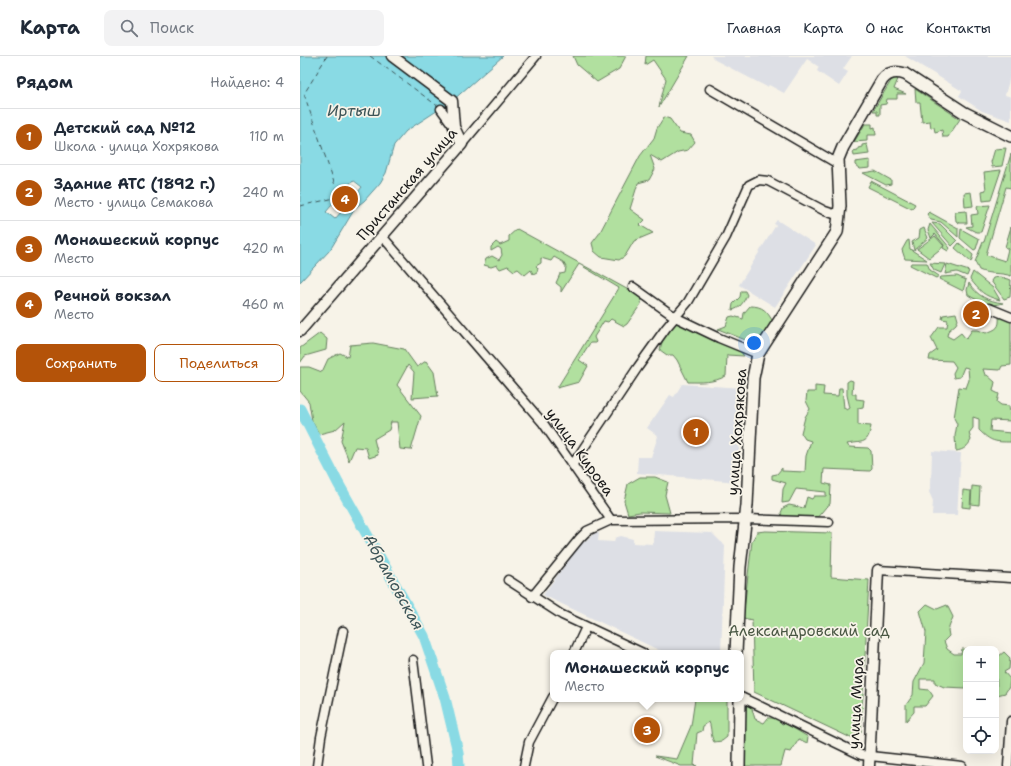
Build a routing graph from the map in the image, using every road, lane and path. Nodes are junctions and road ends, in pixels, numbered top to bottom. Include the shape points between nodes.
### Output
1 (392, 56) edge
2 (536, 56) edge
3 (710, 89) dead end
4 (441, 109) dead end
5 (454, 127) junction
6 (1011, 136) edge
7 (462, 144) junction
8 (838, 164) junction
9 (840, 216) junction
10 (382, 236) junction
11 (633, 287) dead end
12 (988, 308) dead end
13 (676, 317) junction
14 (1011, 317) edge
15 (300, 331) edge
16 (758, 354) junction
17 (573, 464) junction
18 (745, 519) junction
19 (611, 520) junction
20 (829, 522) dead end
21 (878, 570) joint
22 (1011, 578) edge
23 (508, 580) dead end
24 (532, 597) junction
25 (586, 627) junction
26 (343, 631) dead end
27 (575, 650) edge
28 (636, 650) edge
29 (736, 650) edge
30 (413, 660) dead end
31 (744, 700) edge
32 (550, 702) edge
33 (740, 702) edge
34 (1011, 721) edge
35 (869, 761) edge
36 (317, 766) edge
37 (426, 766) edge
38 (524, 766) edge
39 (739, 766) edge
40 (962, 766) edge
41 (1008, 766) edge

1 - 5 street via 452,101
2 - 7 street, Пристанская улица
3 - 8 street
4 - 5 street
5 - 7 street
6 - 8 main road via 980,122 905,74 896,72 888,74 882,80 843,147
7 - 10 street, Пристанская улица
8 - 9 main road, улица Хохрякова
9 - 13 street via 825,211 768,181 755,181 748,188 726,237 707,270
9 - 16 main road, улица Хохрякова via 834,238
10 - 15 street, Пристанская улица
10 - 17 street, улица Кирова via 534,412
11 - 13 street
12 - 14 street
13 - 16 street
13 - 17 street via 638,367
16 - 18 main road, улица Хохрякова via 754,378
17 - 19 street, улица Кирова
18 - 19 street, улица Кирова
18 - 20 street, улица Кирова
18 - 29 main road, улица Хохрякова
19 - 24 street via 587,531
21 - 22 street
21 - 35 street, улица Мира
23 - 24 street
24 - 25 street
25 - 27 street
25 - 28 street
26 - 36 street
30 - 37 street
31 - 35 street
32 - 38 street via 529,742
33 - 39 main road
34 - 41 street
35 - 40 street

